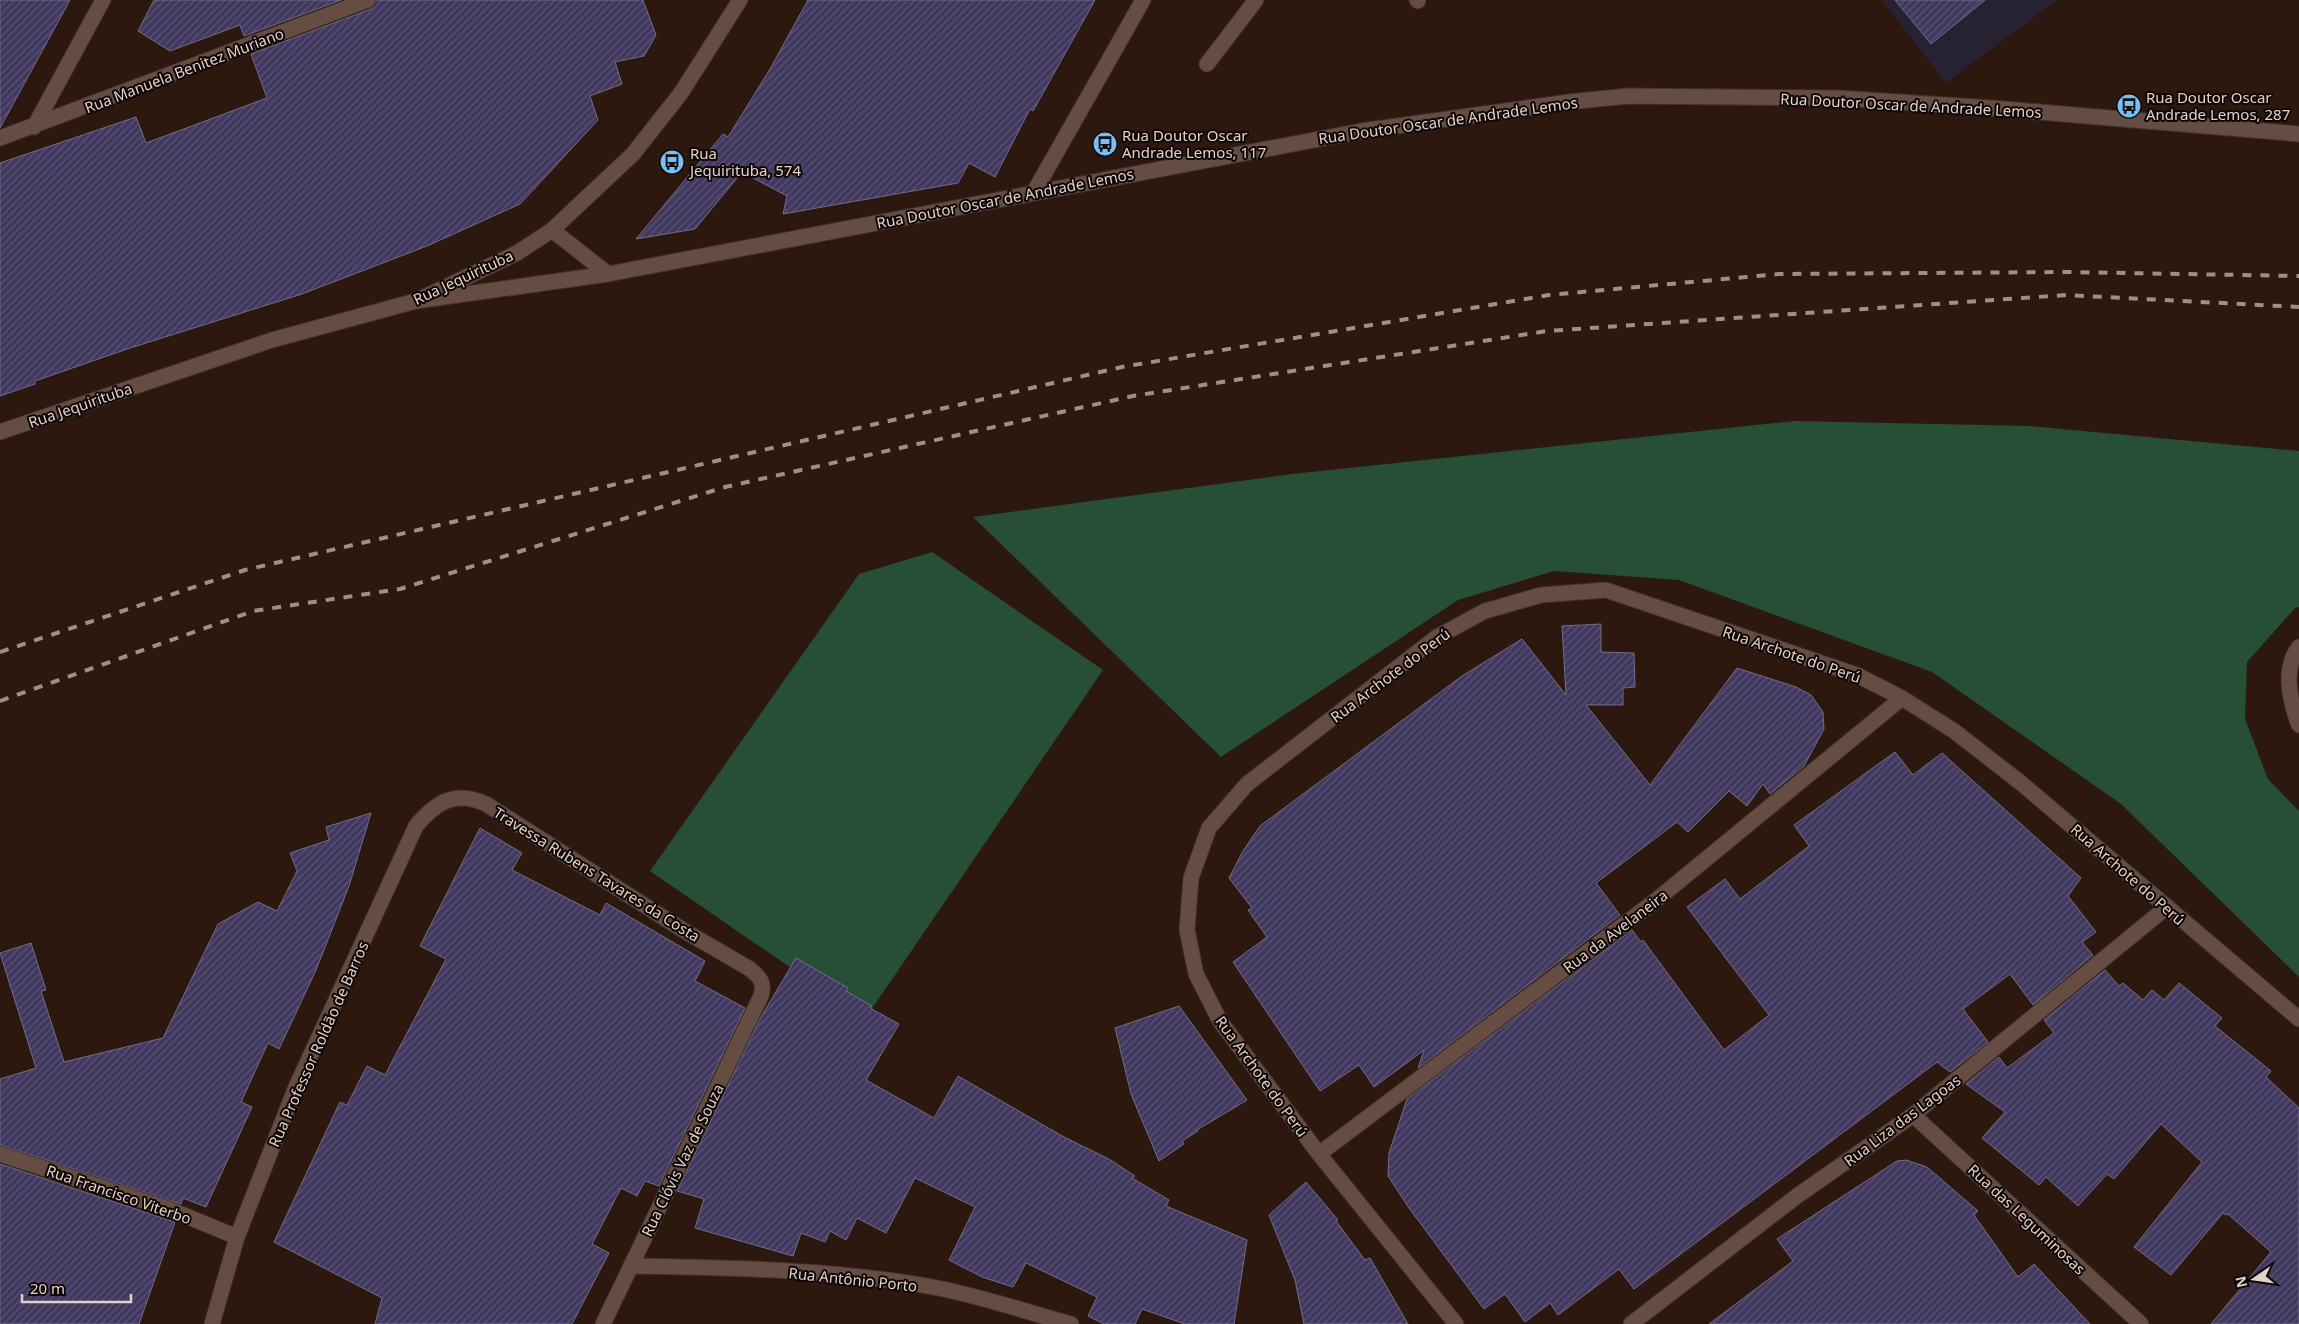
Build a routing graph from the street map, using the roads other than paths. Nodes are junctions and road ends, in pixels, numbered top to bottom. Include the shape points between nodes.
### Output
1 (103, 0) edge
2 (368, 0) edge
3 (740, 0) edge
4 (1143, 0) edge
5 (1256, 0) edge
6 (1207, 64) dead end
7 (34, 127) junction
8 (2299, 134) edge
9 (0, 138) edge
10 (1034, 192) junction
11 (552, 230) junction
12 (608, 274) junction
13 (416, 301) junction
14 (0, 432) edge
15 (2299, 647) edge
16 (1902, 698) junction
17 (2299, 725) edge
18 (416, 826) joint
19 (2167, 907) junction
20 (760, 996) joint
21 (2299, 1019) edge
22 (1913, 1115) junction
23 (0, 1154) edge
24 (1320, 1154) junction
25 (238, 1237) junction
26 (631, 1266) junction
27 (212, 1324) edge
28 (603, 1324) edge
29 (1071, 1324) edge
30 (1456, 1324) edge
31 (1631, 1324) edge
32 (2141, 1324) edge

1 - 7 street
2 - 7 street, Rua Manuela Benitez Muriano
3 - 11 street, Rua Jequirituba via 681,93 633,154
4 - 10 street
5 - 6 street
7 - 9 street, Rua Manuela Benitez Muriano
8 - 10 street, Rua Doutor Oscar de Andrade Lemos via 1838,98 1628,96 1361,131
10 - 12 street, Rua Doutor Oscar de Andrade Lemos
11 - 12 street
11 - 13 street, Rua Jequirituba via 517,253
12 - 13 street, Rua Doutor Oscar de Andrade Lemos
13 - 14 street, Rua Jequirituba via 272,340
15 - 17 street via 2289,674
16 - 19 street, Rua Archote do Perú via 1954,731 2021,783
16 - 24 street, Rua da Avelaneira via 1655,902
16 - 24 street, Rua Archote do Perú via 1857,675 1606,590 1541,595 1485,611 1438,637 1247,784 1209,828 1191,878 1187,930 1196,974 1220,1021
18 - 20 street, Travessa Rubens Tavares da Costa via 429,811 447,800 466,798 486,804 759,976 762,983
18 - 25 street, Rua Professor Roldão de Barros via 296,1088
19 - 21 street, Rua Archote do Perú
19 - 22 street, Rua Liza das Lagoas
20 - 26 street, Rua Clóvis Vaz de Souza
22 - 31 street, Rua Liza das Lagoas via 1797,1196
22 - 32 street, Rua das Leguminosas
23 - 25 street, Rua Francisco Viterbo via 168,1209
24 - 30 street, Rua Archote do Perú
25 - 27 street, Rua Professor Roldão de Barros
26 - 28 street, Rua Clóvis Vaz de Souza
26 - 29 street, Rua Antônio Porto via 729,1268 896,1282 940,1288

